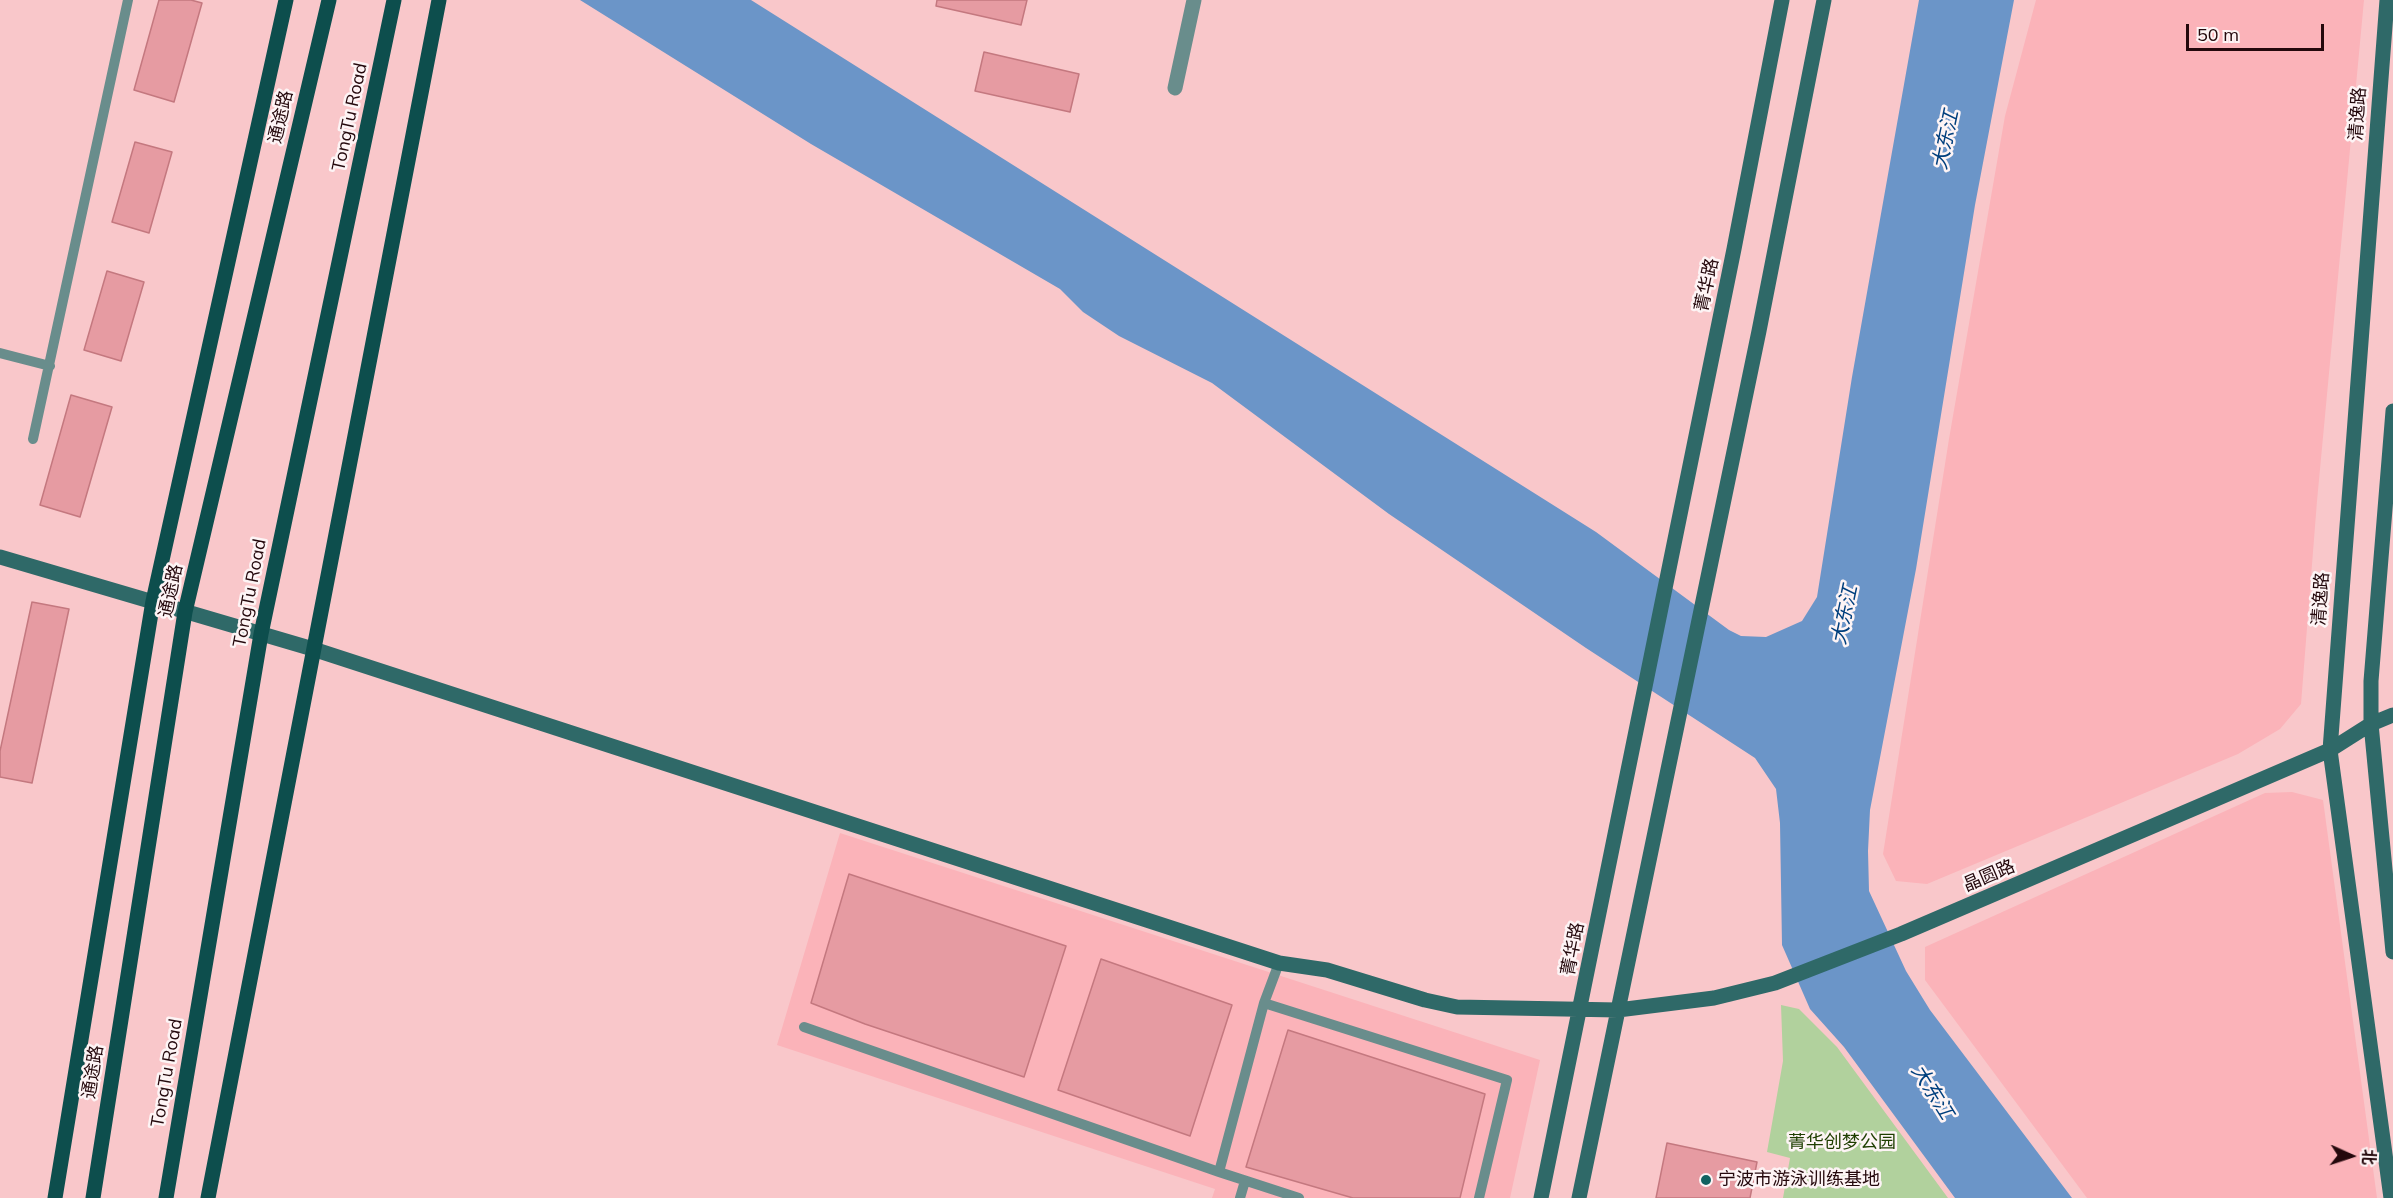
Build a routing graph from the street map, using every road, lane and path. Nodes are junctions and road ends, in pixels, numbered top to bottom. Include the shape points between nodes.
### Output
1 (128, 0) edge
2 (286, 0) edge
3 (329, 0) edge
4 (394, 0) edge
5 (439, 0) edge
6 (1194, 0) edge
7 (1782, 0) edge
8 (1824, 0) edge
9 (2386, 0) edge
10 (1175, 88) dead end
11 (0, 353) edge
12 (50, 366) junction
13 (2393, 411) edge
14 (33, 439) dead end
15 (0, 558) edge
16 (153, 601) junction
17 (185, 612) junction
18 (261, 634) junction
19 (313, 649) junction
20 (2393, 715) edge
21 (2372, 724) junction
22 (2330, 750) junction
23 (2393, 952) edge
24 (1279, 963) junction
25 (1264, 1004) junction
26 (1581, 1008) junction
27 (1618, 1010) junction
28 (804, 1027) dead end
29 (1219, 1172) junction
30 (1245, 1181) junction
31 (55, 1198) edge
32 (93, 1198) edge
33 (166, 1198) edge
34 (208, 1198) edge
35 (1240, 1198) edge
36 (1299, 1198) edge
37 (1479, 1198) edge
38 (1541, 1198) edge
39 (1579, 1198) edge
40 (2391, 1198) edge

1 - 12 lane
2 - 16 main road
3 - 17 main road, 通途路
4 - 18 main road, TongTu Road
5 - 19 main road
6 - 10 street
7 - 26 street, 菁华路
8 - 27 street
9 - 22 street, 清逸路
11 - 12 lane
12 - 14 lane
13 - 21 street via 2371,681
15 - 16 street, 晶圆路
16 - 17 street, 晶圆路
16 - 31 main road
17 - 18 street, 晶圆路
17 - 32 main road, 通途路
18 - 19 street, 晶圆路
18 - 33 main road, TongTu Road
19 - 24 street, 晶圆路
19 - 34 main road
20 - 21 street, 晶圆路
21 - 22 street, 晶圆路
21 - 23 street
22 - 27 street, 晶圆路 via 1901,934 1775,983 1714,998
22 - 40 street, 清逸路
24 - 25 lane
24 - 26 street, 晶圆路 via 1327,970 1457,1007
25 - 29 lane
25 - 37 lane via 1507,1080
26 - 27 street, 晶圆路
26 - 38 street, 菁华路
27 - 39 street
28 - 29 lane
29 - 30 lane
30 - 35 lane
30 - 36 lane

